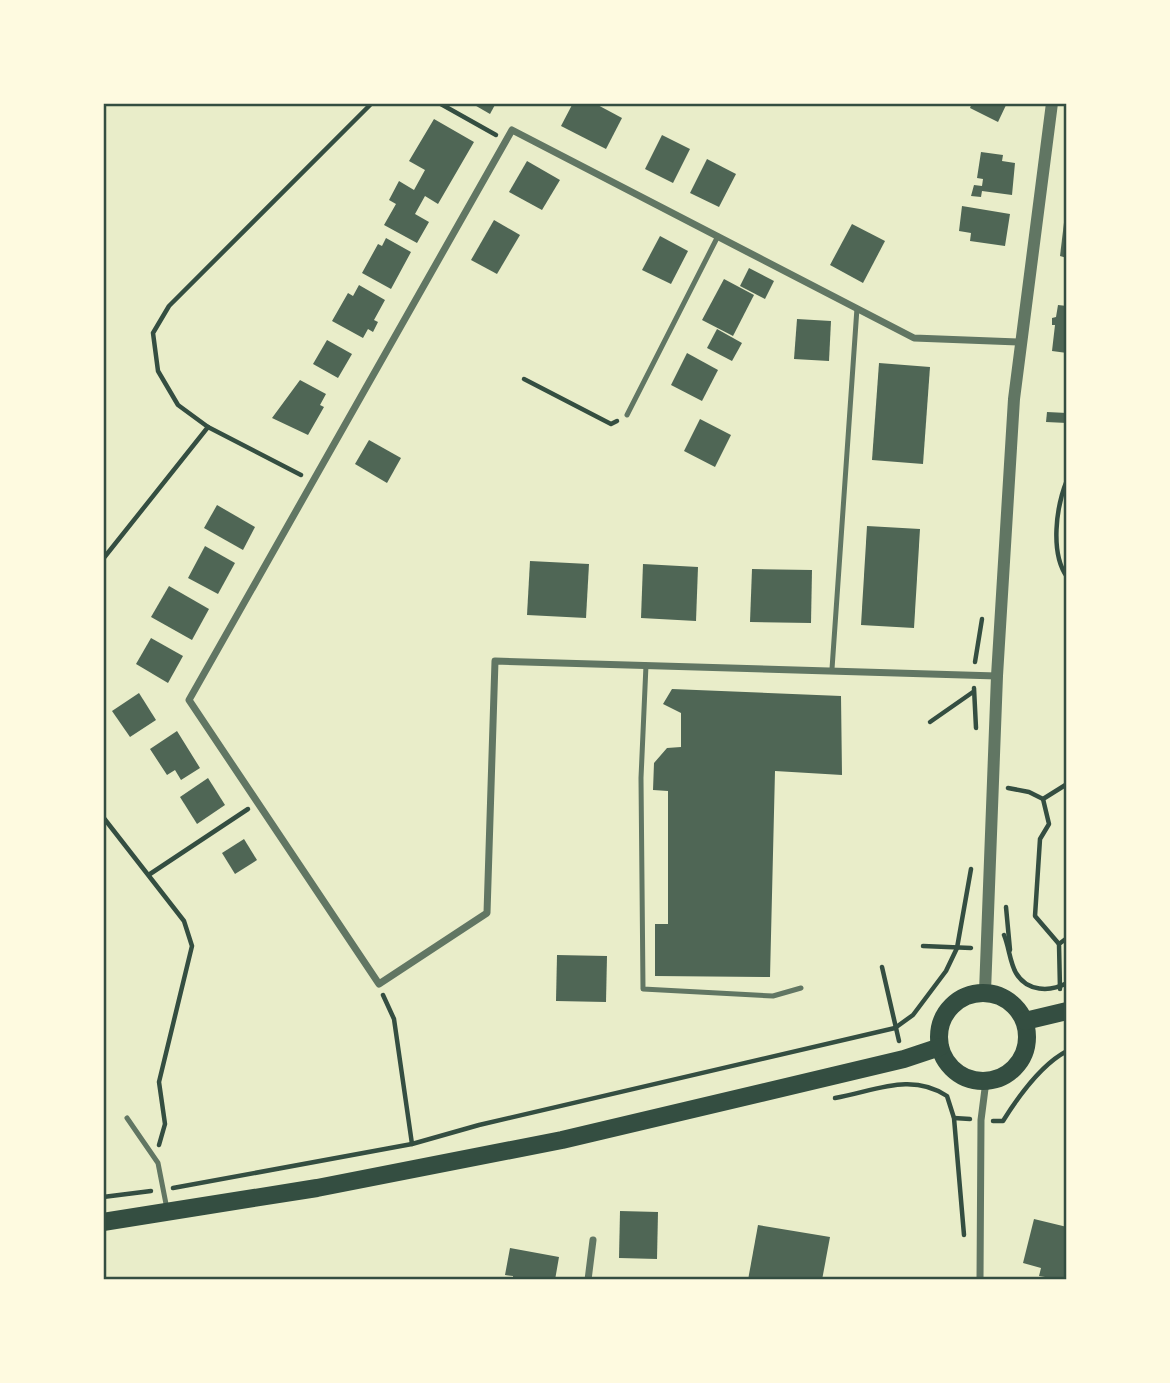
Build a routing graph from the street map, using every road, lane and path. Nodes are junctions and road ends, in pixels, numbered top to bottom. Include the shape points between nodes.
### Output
1 (372, 103) edge
2 (439, 103) edge
3 (1052, 103) edge
4 (506, 141) junction
5 (718, 236) junction
6 (857, 308) junction
7 (1019, 342) junction
8 (524, 379) dead end
9 (627, 415) joint
10 (208, 427) junction
11 (1067, 480) edge
12 (313, 481) junction
13 (103, 559) edge
14 (1067, 577) edge
15 (646, 665) junction
16 (832, 669) junction
17 (997, 676) junction
18 (974, 691) dead end
19 (930, 722) dead end
20 (1067, 784) edge
21 (1006, 787) dead end
22 (1043, 799) junction
23 (258, 803) junction
24 (103, 817) edge
25 (150, 874) junction
26 (1067, 938) edge
27 (1059, 944) junction
28 (923, 946) dead end
29 (1010, 950) dead end
30 (882, 967) dead end
31 (1067, 983) edge
32 (379, 984) junction
33 (1059, 987) junction
34 (801, 988) dead end
35 (985, 992) junction
36 (1067, 1011) edge
37 (1025, 1021) junction
38 (895, 1028) junction
39 (940, 1047) junction
40 (1067, 1051) edge
41 (986, 1081) junction
42 (826, 1099) dead end
43 (127, 1118) dead end
44 (954, 1118) junction
45 (981, 1120) junction
46 (412, 1144) junction
47 (154, 1156) junction
48 (164, 1189) junction
49 (103, 1197) edge
50 (167, 1212) junction
51 (103, 1222) edge
52 (593, 1240) dead end
53 (964, 1240) dead end
54 (588, 1280) edge
55 (981, 1280) edge

1 - 10 path via 169,306 153,333 158,371 171,394 178,405
2 - 4 path
3 - 7 street
4 - 5 street via 512,130
4 - 12 street
5 - 6 street
5 - 9 lane
6 - 7 street via 914,338
6 - 16 lane
7 - 17 street
8 - 9 path via 611,424
10 - 12 path
10 - 13 path
11 - 14 path via 1059,501 1058,565
12 - 23 street via 189,700
15 - 16 street
15 - 32 street via 495,661 487,914
15 - 34 lane via 641,778 643,989 773,996
16 - 17 street
17 - 35 street
18 - 19 path
20 - 22 path
21 - 22 path
22 - 27 path via 1049,824 1040,839 1035,916
23 - 25 path
23 - 32 street
24 - 25 path
25 - 47 path via 184,921 191,946 160,1074 165,1124
26 - 27 path
27 - 33 path
28 - 38 path via 957,948 914,1016
29 - 33 path via 1016,973 1027,984 1043,990
30 - 38 path
31 - 33 path
32 - 46 path via 394,1019
35 - 37 main road via 1009,1000
35 - 39 main road via 968,994 954,1003 942,1023
36 - 37 main road
37 - 41 main road via 1027,1035 1020,1061 999,1078
38 - 46 path
39 - 41 main road via 957,1072
39 - 50 main road via 562,1140
40 - 45 path via 1050,1060 1003,1121
41 - 45 street
42 - 44 path via 911,1082 931,1085 947,1096
43 - 47 lane
44 - 45 path
44 - 53 path
45 - 55 street
46 - 48 path
47 - 48 lane
48 - 49 path
48 - 50 lane
50 - 51 main road
52 - 54 street

